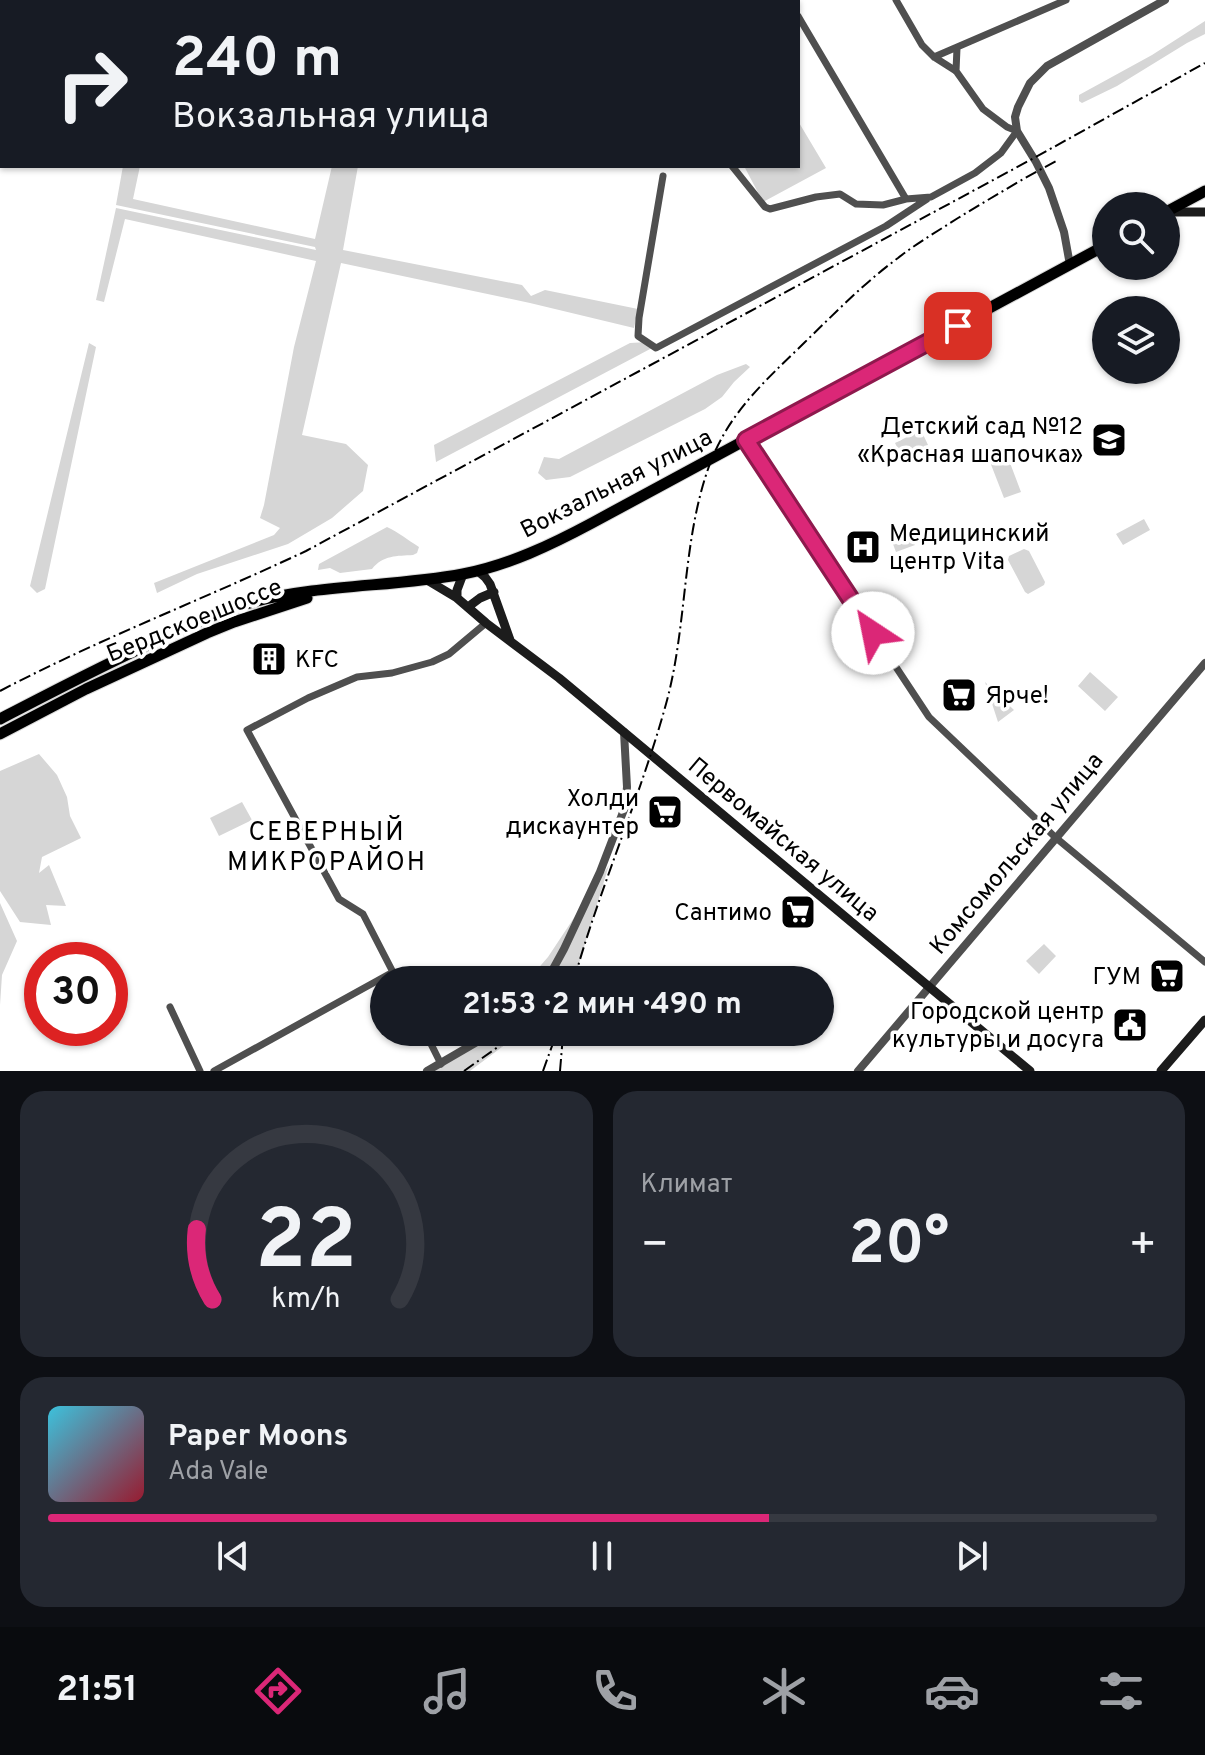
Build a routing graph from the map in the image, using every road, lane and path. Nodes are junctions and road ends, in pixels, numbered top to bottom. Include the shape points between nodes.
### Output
1 (896, 0) edge
2 (1066, 0) edge
3 (1165, 0) edge
4 (800, 19) edge
5 (957, 48) junction
6 (934, 57) junction
7 (956, 71) junction
8 (1017, 131) junction
9 (734, 168) edge
10 (663, 176) dead end
11 (1205, 191) edge
12 (931, 197) junction
13 (906, 199) junction
14 (1180, 204) edge
15 (1180, 212) edge
16 (1205, 212) edge
17 (1092, 253) edge
18 (1070, 265) junction
19 (746, 440) junction
20 (500, 565) junction
21 (478, 571) junction
22 (463, 574) junction
23 (427, 580) junction
24 (338, 589) junction
25 (494, 592) junction
26 (457, 598) junction
27 (468, 607) junction
28 (499, 608) junction
29 (486, 623) junction
30 (510, 640) junction
31 (1205, 663) edge
32 (0, 719) edge
33 (624, 732) junction
34 (0, 734) edge
35 (1055, 837) junction
36 (1205, 962) edge
37 (390, 966) edge
38 (555, 966) edge
39 (928, 987) junction
40 (370, 989) edge
41 (170, 1007) dead end
42 (1205, 1020) edge
43 (432, 1046) edge
44 (471, 1046) edge
45 (441, 1064) junction
46 (200, 1071) edge
47 (214, 1071) edge
48 (427, 1071) edge
49 (858, 1071) edge
50 (1030, 1071) edge
51 (1161, 1071) edge

1 - 6 street
2 - 5 street
3 - 8 street via 1039,73 1018,107
4 - 13 street
5 - 6 street
5 - 7 street
6 - 7 street
7 - 8 street via 983,109
8 - 12 street via 1001,153 975,173
8 - 18 street via 1049,188
9 - 13 street via 770,209 840,194 856,204
10 - 12 street via 638,336 656,348
11 - 14 highway
12 - 13 street
15 - 16 main road
17 - 18 highway, Вокзальная улица
18 - 19 highway, Вокзальная улица
19 - 20 highway, Вокзальная улица via 554,543
19 - 35 street via 929,717
20 - 21 highway, Вокзальная улица
20 - 28 main road via 494,585
21 - 22 highway, Вокзальная улица
21 - 25 main road
22 - 23 highway, Вокзальная улица
22 - 26 main road
23 - 24 highway, Вокзальная улица
23 - 26 main road, Первомайская улица
24 - 32 highway, Бердское шоссе via 215,614
24 - 34 highway, Бердское шоссе via 207,633
25 - 27 main road
25 - 28 main road
26 - 27 main road, Первомайская улица
27 - 29 main road, Первомайская улица
28 - 30 main road
29 - 30 main road, Первомайская улица
29 - 37 street via 432,662 357,677 247,730 339,899 363,914
30 - 33 main road, Первомайская улица
31 - 35 street, Комсомольская улица
33 - 38 street via 625,807
33 - 39 main road, Первомайская улица
35 - 36 street
35 - 39 street, Комсомольская улица
39 - 49 street, Комсомольская улица
39 - 50 main road, Первомайская улица
40 - 47 street
41 - 46 street
42 - 51 main road
43 - 45 street
44 - 45 street
45 - 48 street

